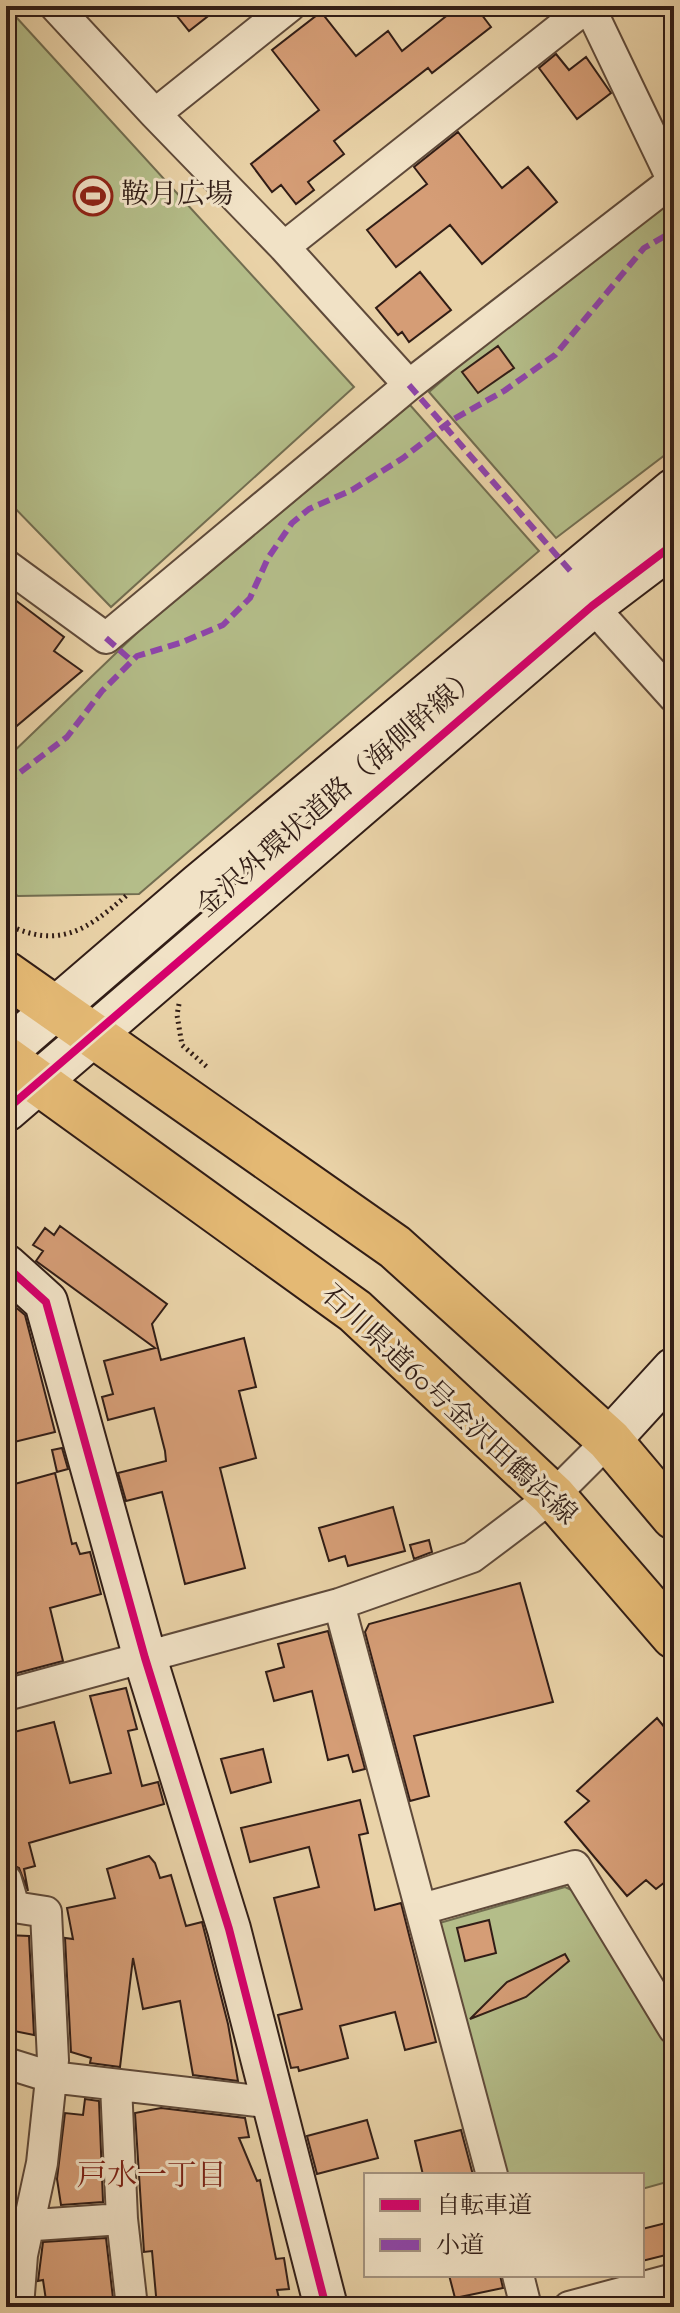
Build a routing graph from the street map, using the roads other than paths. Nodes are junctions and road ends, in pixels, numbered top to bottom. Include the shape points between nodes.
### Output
1 (55, 6) edge
2 (290, 6) edge
3 (588, 6) edge
4 (155, 114) junction
5 (673, 180) edge
6 (284, 247) junction
7 (409, 385) junction
8 (674, 490) edge
9 (674, 544) edge
10 (6, 565) edge
11 (592, 606) junction
12 (674, 697) edge
13 (6, 974) edge
14 (54, 1009) junction
15 (90, 1035) junction
16 (6, 1051) edge
17 (17, 1084) edge
18 (6, 1266) edge
19 (674, 1369) edge
20 (609, 1440) junction
21 (553, 1496) junction
22 (674, 1517) edge
23 (339, 1604) junction
24 (674, 1636) edge
25 (145, 1658) junction
26 (6, 1695) edge
27 (6, 1880) edge
28 (422, 1909) junction
29 (674, 2029) edge
30 (6, 2063) edge
31 (51, 2077) junction
32 (116, 2085) junction
33 (274, 2103) junction
34 (491, 2173) edge
35 (122, 2219) junction
36 (17, 2226) edge
37 (518, 2277) edge
38 (674, 2279) edge
39 (18, 2307) edge
40 (132, 2307) edge
41 (326, 2307) edge
42 (526, 2307) edge
43 (569, 2307) edge

1 - 4 street
2 - 4 street
3 - 5 street
3 - 6 street
4 - 6 street
5 - 7 street
6 - 7 street
7 - 10 street via 106,638
8 - 14 street, 金沢外環状道路（海側幹線）
9 - 11 street, 金沢外環状道路（海側幹線）
11 - 12 street
11 - 15 street, 金沢外環状道路（海側幹線）
13 - 14 main road
14 - 15 main road
14 - 16 street, 金沢外環状道路（海側幹線）
15 - 17 street, 金沢外環状道路（海側幹線）
15 - 20 main road via 395,1247
17 - 21 main road, 石川県道60号金沢田鶴浜線 via 355,1311
18 - 25 street via 46,1302
19 - 20 street
20 - 21 street
20 - 22 main road
21 - 23 street via 472,1557
21 - 24 main road, 石川県道60号金沢田鶴浜線
23 - 25 street
23 - 28 street
25 - 26 street
25 - 33 street via 229,1929
27 - 31 street via 14,1907 46,1912
28 - 29 street via 575,1866
28 - 34 street
30 - 31 street
31 - 32 street
31 - 36 street via 42,2163
32 - 33 street
32 - 35 street
33 - 41 street
35 - 36 street
35 - 40 street
36 - 39 street via 22,2255
37 - 42 street
38 - 43 street

